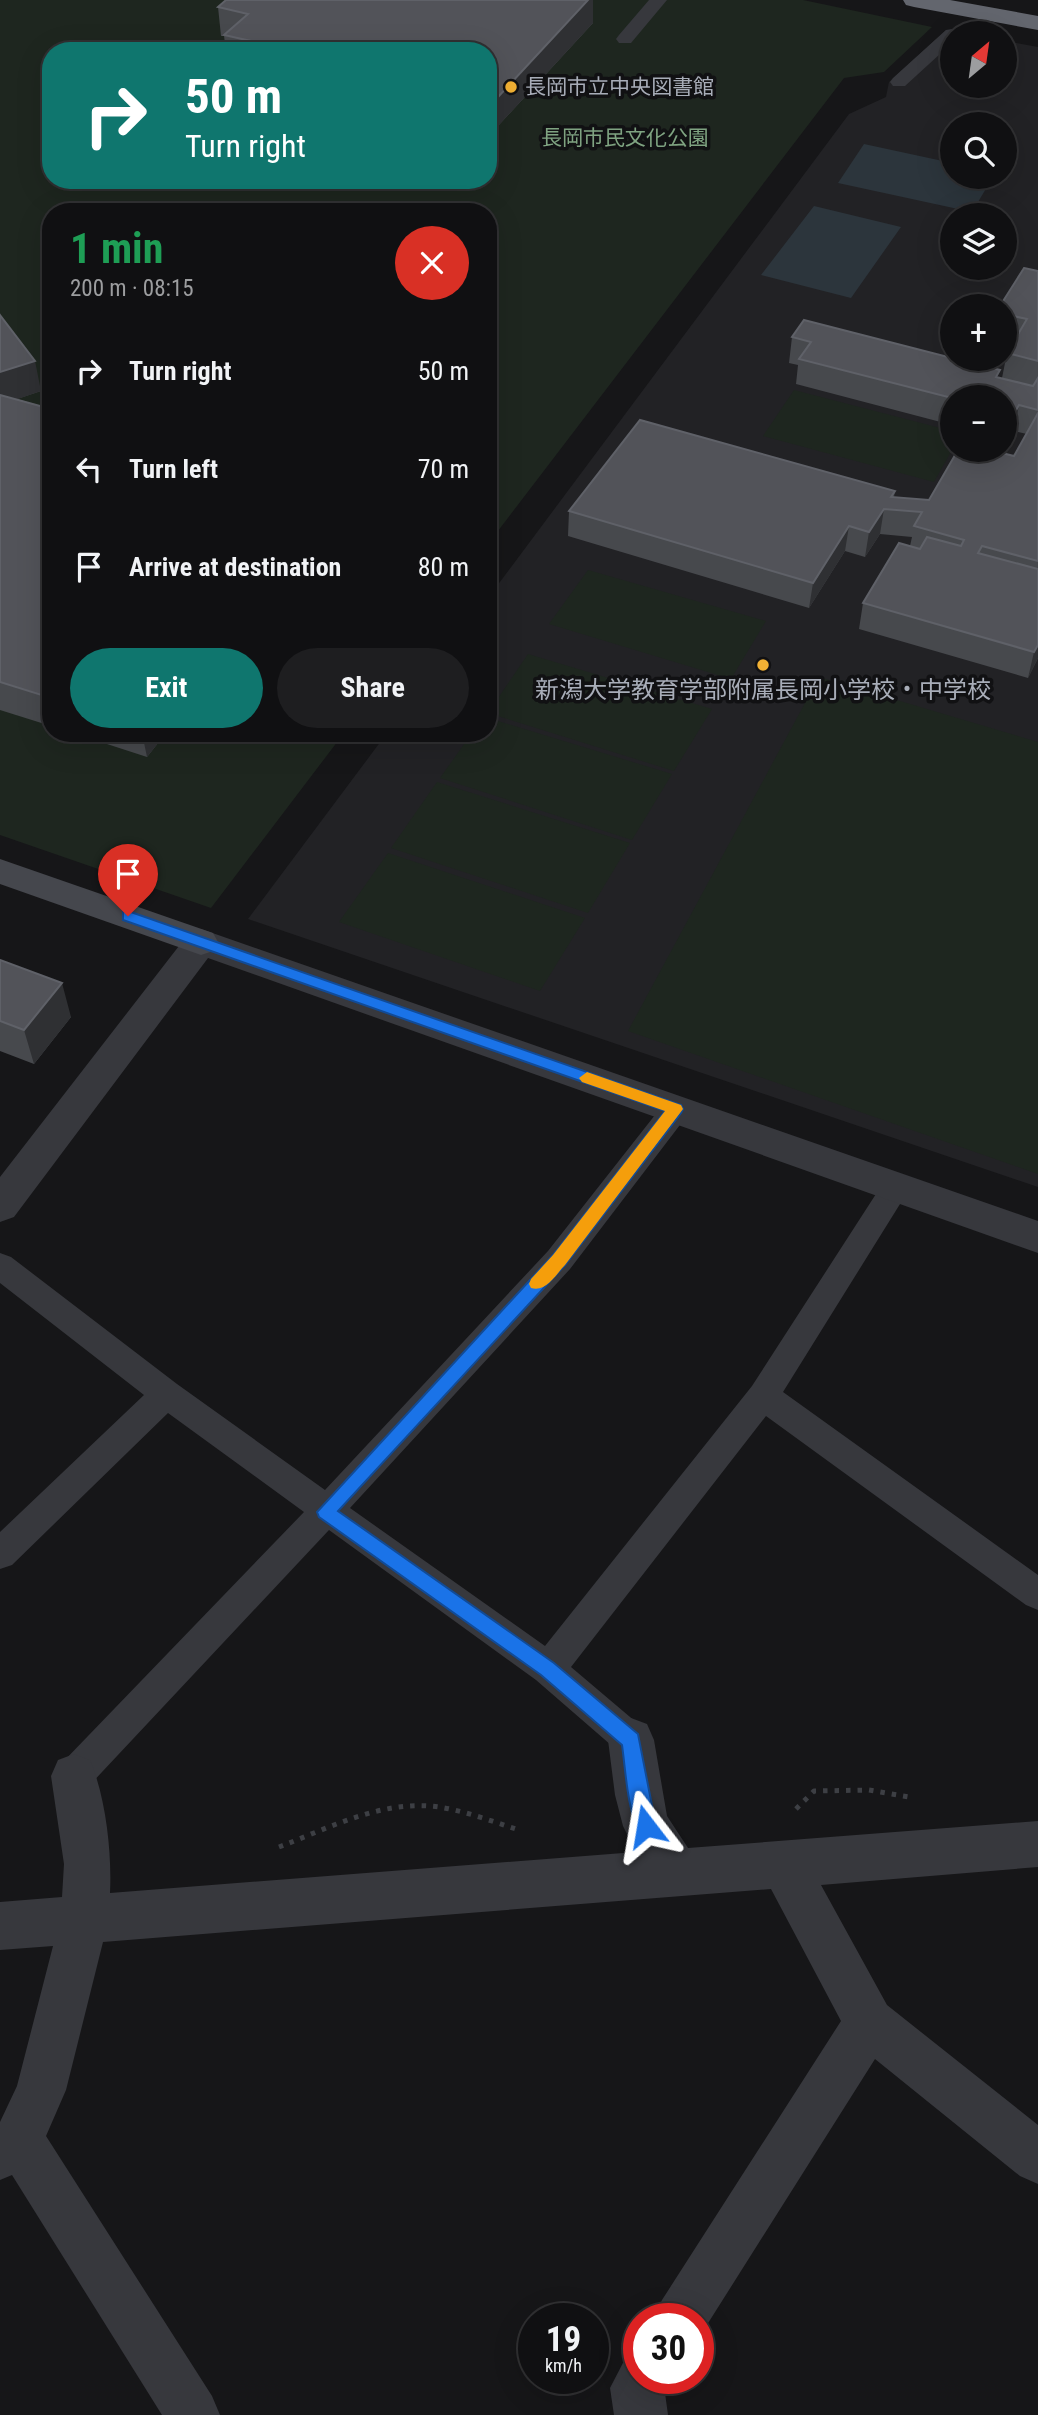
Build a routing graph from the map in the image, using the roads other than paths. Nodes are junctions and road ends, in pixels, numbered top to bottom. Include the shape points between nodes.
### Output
1 (658, 0) edge
2 (914, 0) edge
3 (976, 12) junction
4 (966, 21) edge
5 (1038, 23) edge
6 (625, 39) dead end
7 (940, 44) edge
8 (899, 82) dead end
9 (0, 871) edge
10 (201, 942) junction
11 (676, 1109) junction
12 (895, 1188) junction
13 (0, 1206) edge
14 (1038, 1237) edge
15 (0, 1266) edge
16 (166, 1394) junction
17 (764, 1396) junction
18 (325, 1512) junction
19 (0, 1554) edge
20 (1038, 1594) edge
21 (548, 1669) junction
22 (631, 1740) joint
23 (74, 1776) joint
24 (1038, 1844) edge
25 (783, 1863) junction
26 (677, 1873) junction
27 (84, 1921) junction
28 (0, 1926) edge
29 (869, 2023) junction
30 (10, 2147) edge
31 (1038, 2158) edge
32 (691, 2303) edge
33 (638, 2394) edge
34 (193, 2415) edge
35 (641, 2415) edge

1 - 6 lane
2 - 3 highway
3 - 4 lane
3 - 5 highway
7 - 8 lane
9 - 10 street
10 - 11 street
10 - 13 street
11 - 12 street
11 - 18 lane via 559,1260
12 - 14 street
12 - 17 lane
15 - 16 lane
16 - 18 lane
16 - 19 lane
17 - 20 lane
17 - 21 lane
18 - 21 lane
18 - 23 lane
21 - 22 lane
22 - 26 street via 646,1826
23 - 27 street via 88,1864
24 - 25 street
25 - 26 street
25 - 29 street
26 - 27 street
27 - 28 street
27 - 30 street via 41,2090
29 - 31 street
29 - 32 street
30 - 34 street
33 - 35 street

